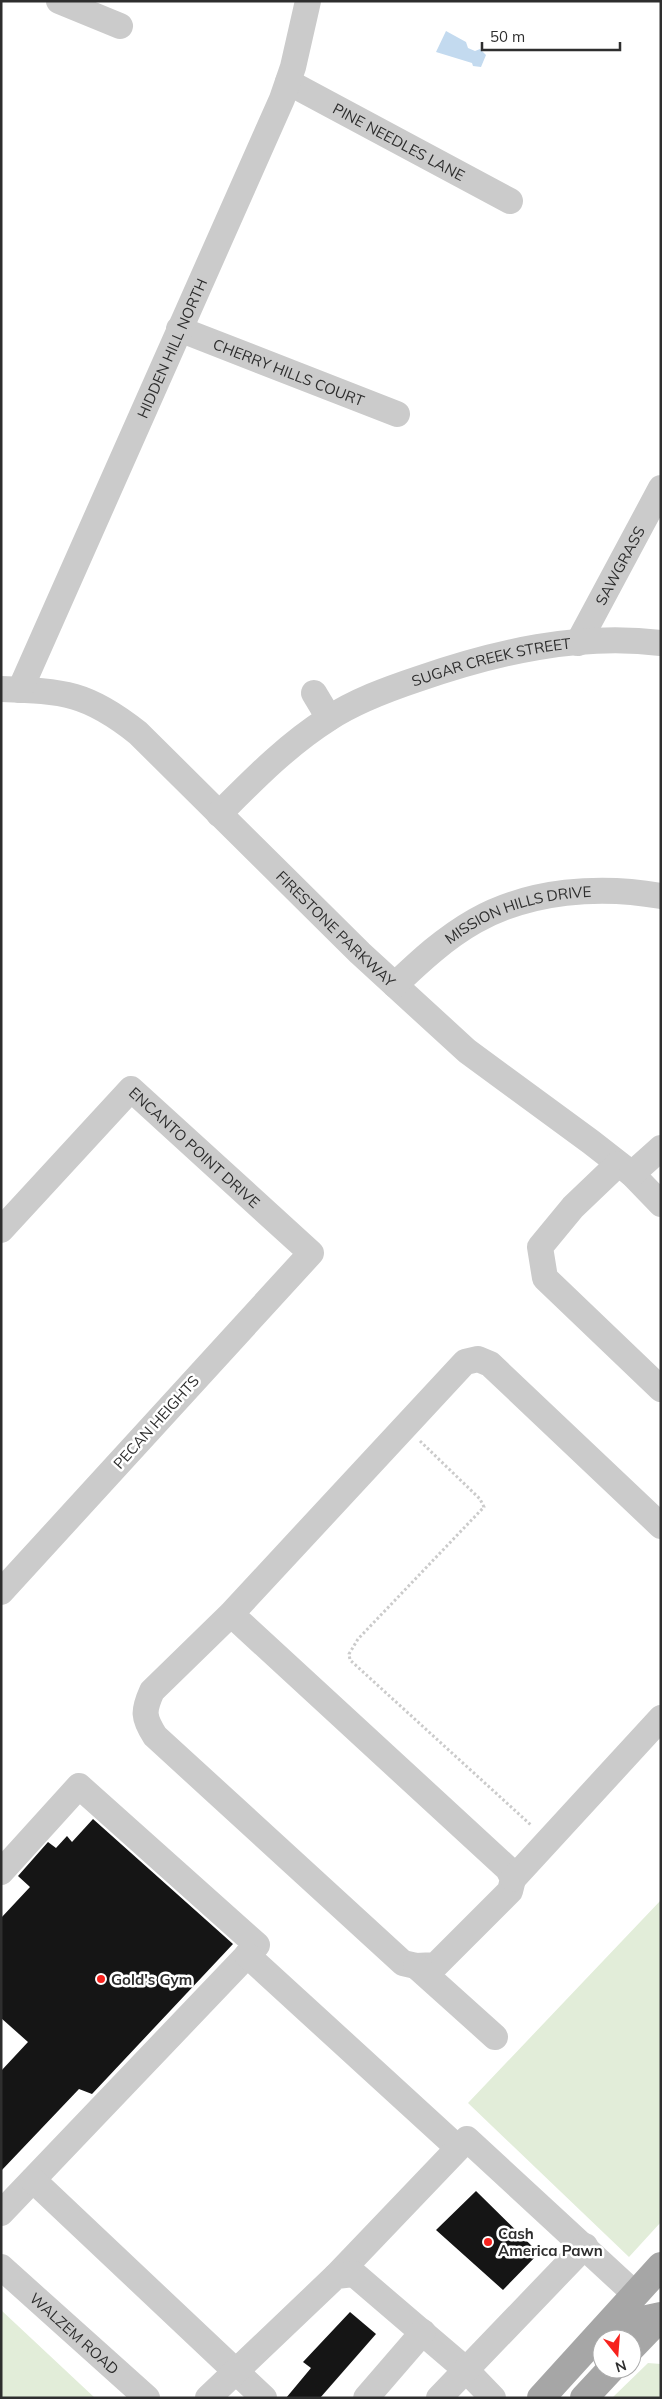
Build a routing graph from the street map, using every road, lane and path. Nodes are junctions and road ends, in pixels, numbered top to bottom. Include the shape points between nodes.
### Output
1 (59, 1) edge
2 (308, 1) edge
3 (120, 26) dead end
4 (288, 82) junction
5 (510, 201) dead end
6 (179, 328) junction
7 (397, 414) dead end
8 (661, 488) edge
9 (578, 643) junction
10 (661, 643) edge
11 (11, 690) edge
12 (314, 693) dead end
13 (329, 718) junction
14 (219, 814) junction
15 (661, 896) edge
16 (395, 985) junction
17 (661, 1148) edge
18 (625, 1169) junction
19 (661, 1204) edge
20 (1, 1230) edge
21 (311, 1253) joint
22 (661, 1389) edge
23 (405, 1426) junction
24 (661, 1526) edge
25 (1, 1592) edge
26 (231, 1614) junction
27 (661, 1718) edge
28 (548, 1840) junction
29 (1, 1872) edge
30 (513, 1878) junction
31 (247, 1955) junction
32 (416, 1966) junction
33 (495, 2036) dead end
34 (458, 2148) junction
35 (33, 2180) junction
36 (1, 2213) edge
37 (584, 2246) junction
38 (661, 2266) edge
39 (1, 2267) edge
40 (336, 2276) junction
41 (648, 2295) edge
42 (661, 2312) edge
43 (661, 2316) edge
44 (612, 2329) edge
45 (623, 2329) edge
46 (423, 2332) junction
47 (642, 2336) edge
48 (592, 2348) edge
49 (465, 2369) junction
50 (237, 2370) junction
51 (602, 2379) edge
52 (147, 2398) edge
53 (208, 2398) edge
54 (264, 2398) edge
55 (366, 2398) edge
56 (439, 2398) edge
57 (493, 2398) edge
58 (541, 2398) edge
59 (584, 2398) edge

1 - 3 street
2 - 4 street, HIDDEN HILL NORTH
4 - 5 street, PINE NEEDLES LANE
4 - 6 street, HIDDEN HILL NORTH
6 - 7 street, CHERRY HILLS COURT
6 - 11 street, HIDDEN HILL NORTH
8 - 9 street, SAWGRASS
9 - 10 street, SUGAR CREEK STREET
9 - 13 street, SUGAR CREEK STREET via 548,645 487,657 388,690
11 - 14 street, FIRESTONE PARKWAY via 53,691 84,699 113,713 138,733
12 - 13 street
13 - 14 street, SUGAR CREEK STREET via 277,758
14 - 16 street, FIRESTONE PARKWAY
15 - 16 street, MISSION HILLS DRIVE via 612,890 583,891 554,895 500,910 455,933
16 - 18 street, FIRESTONE PARKWAY via 467,1051
17 - 18 street
18 - 19 street, FIRESTONE PARKWAY
18 - 22 street via 573,1207 540,1247 545,1278
20 - 21 street, ENCANTO POINT DRIVE via 131,1089
21 - 25 street, PECAN HEIGHTS
23 - 24 street via 465,1362 478,1359 490,1364
23 - 26 street
23 - 28 path via 484,1507 358,1639 349,1654 350,1660
26 - 30 street via 508,1869
26 - 32 street via 152,1691 147,1703 146,1721 154,1736 403,1963
27 - 28 street
28 - 30 street
29 - 31 street via 79,1786 257,1945
30 - 32 street via 510,1891 436,1964
31 - 34 street
31 - 35 street
32 - 33 street
34 - 37 street via 467,2139
34 - 40 street
35 - 36 street
35 - 50 street
37 - 41 street
37 - 49 street
38 - 41 main road
39 - 52 street, WALZEM ROAD
40 - 46 street via 354,2274
40 - 50 street
41 - 42 main road
41 - 44 main road
43 - 45 main road via 638,2321
43 - 47 main road
46 - 49 street
46 - 55 street
48 - 58 main road
49 - 56 street
49 - 57 street
50 - 53 street
50 - 54 street
51 - 59 main road

